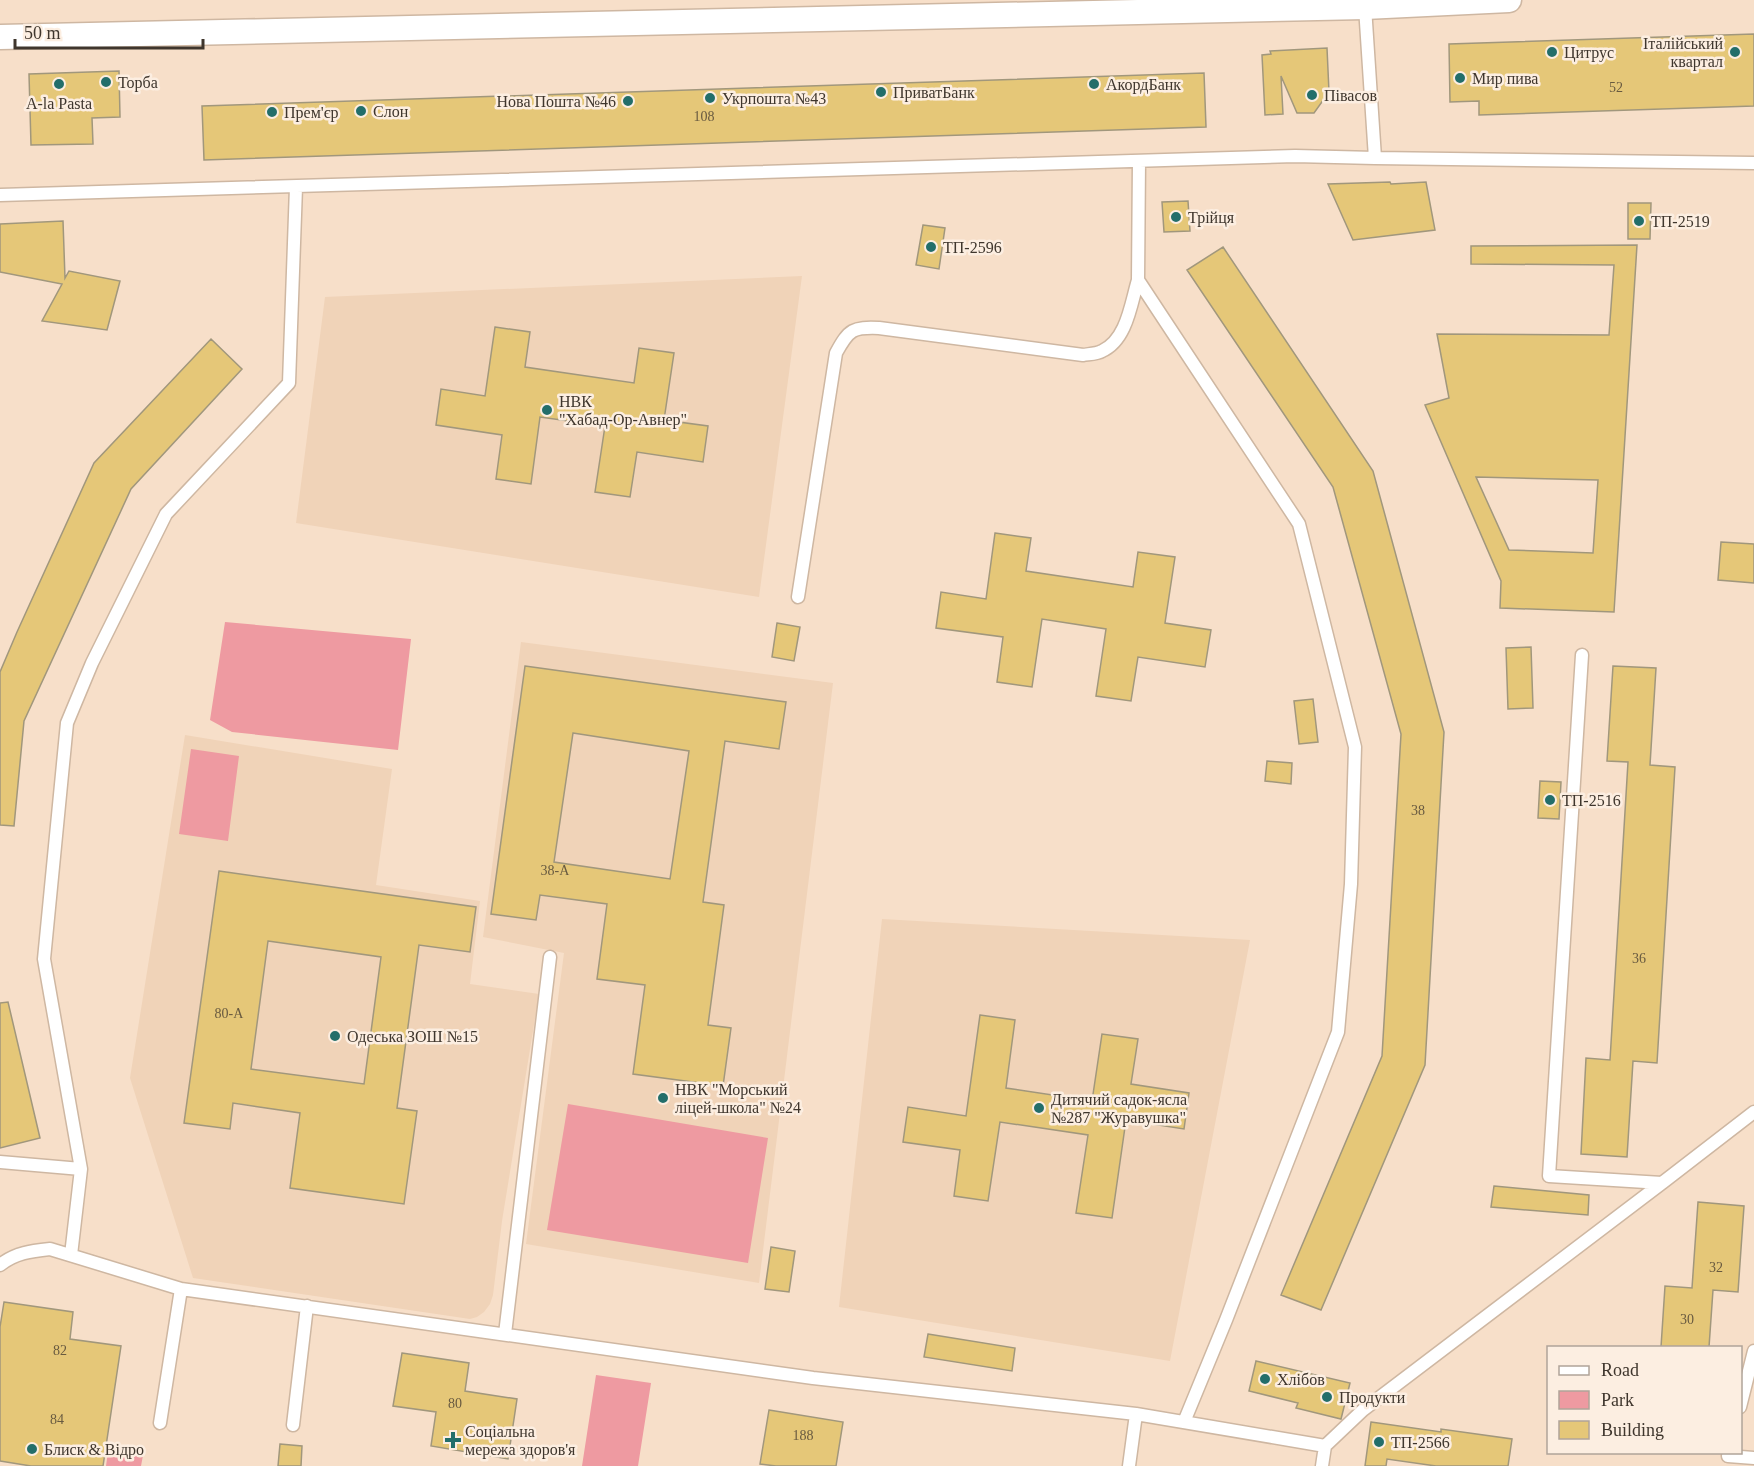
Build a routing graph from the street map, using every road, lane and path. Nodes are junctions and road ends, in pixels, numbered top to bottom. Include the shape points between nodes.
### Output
1 (1509, 0) edge
2 (1365, 4) edge
3 (0, 37) edge
4 (1375, 158) junction
5 (1139, 161) junction
6 (1754, 163) edge
7 (296, 187) junction
8 (0, 195) edge
9 (1138, 280) junction
10 (798, 597) dead end
11 (1582, 655) dead end
12 (550, 957) dead end
13 (1754, 1112) edge
14 (0, 1162) edge
15 (81, 1169) junction
16 (1662, 1183) junction
17 (71, 1254) junction
18 (0, 1265) edge
19 (181, 1288) junction
20 (307, 1306) junction
21 (505, 1334) junction
22 (1754, 1351) edge
23 (1742, 1399) edge
24 (1136, 1414) junction
25 (1184, 1422) junction
26 (160, 1423) dead end
27 (293, 1425) dead end
28 (1325, 1446) junction
29 (1728, 1458) edge
30 (1754, 1458) edge
31 (1129, 1466) edge
32 (1322, 1466) edge

1 - 2 street
2 - 3 street
2 - 4 lane
4 - 5 lane via 1295,156
4 - 6 lane
5 - 7 lane
5 - 9 lane
7 - 8 lane
7 - 15 lane via 290,383 166,514 92,663 67,723 44,959
9 - 10 lane via 1124,326 1115,342 1101,352 1083,355 879,328 860,328 845,336 836,352
9 - 25 lane via 1299,524 1355,747 1351,884 1338,1032
11 - 16 lane via 1549,1176
12 - 21 lane
13 - 16 lane
14 - 15 lane
15 - 17 lane
16 - 28 lane via 1364,1410
17 - 18 lane via 50,1249 28,1251
17 - 19 lane
19 - 20 lane
19 - 26 lane
20 - 21 lane
20 - 27 lane
21 - 24 lane via 813,1378
22 - 23 lane
24 - 25 lane
24 - 31 lane
25 - 28 lane
28 - 32 lane
29 - 30 lane

